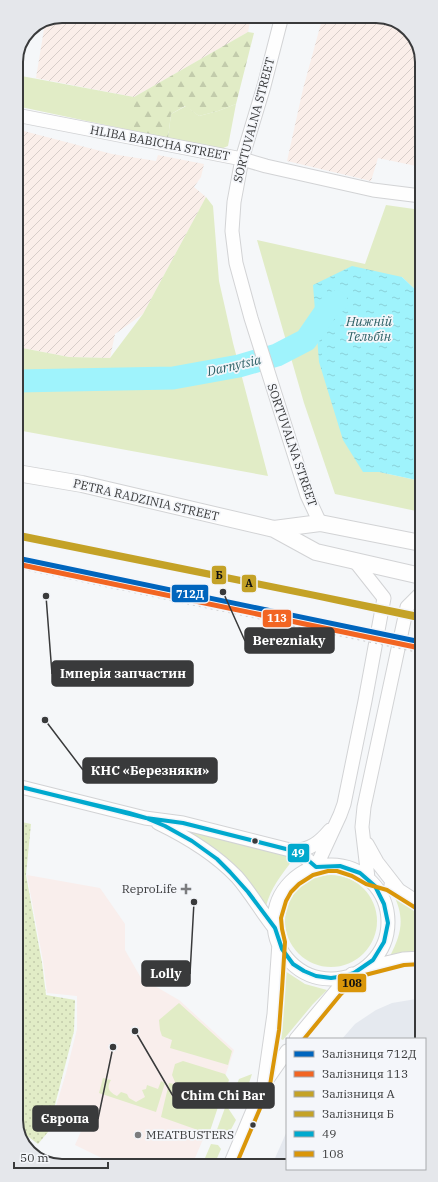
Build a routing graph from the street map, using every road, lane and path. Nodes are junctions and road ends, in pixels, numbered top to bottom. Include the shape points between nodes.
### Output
1 (280, 23) edge
2 (23, 116) edge
3 (242, 159) junction
4 (415, 195) edge
5 (23, 474) edge
6 (320, 523) junction
7 (274, 529) junction
8 (415, 542) edge
9 (354, 560) junction
10 (415, 575) edge
11 (415, 599) edge
12 (23, 787) edge
13 (146, 818) junction
14 (338, 819) junction
15 (363, 832) junction
16 (294, 851) junction
17 (316, 867) junction
18 (368, 878) junction
19 (398, 889) junction
20 (415, 900) edge
21 (277, 936) junction
22 (415, 959) edge
23 (358, 971) junction
24 (297, 1038) edge
25 (286, 1053) edge
26 (264, 1084) junction
27 (233, 1159) edge

1 - 3 street, SORTUVALNA STREET
2 - 3 street, HLIBA BABICHA STREET
3 - 4 street, HLIBA BABICHA STREET via 373,190
3 - 6 street, SORTUVALNA STREET via 234,202 232,231 236,263 279,410 307,495
5 - 7 main road, PETRA RADZINIA STREET via 82,484
6 - 7 main road, PETRA RADZINIA STREET
6 - 8 main road, PETRA RADZINIA STREET
7 - 9 main road, PETRA RADZINIA STREET via 316,552
9 - 10 main road, PETRA RADZINIA STREET
9 - 14 street via 384,598 345,800
11 - 15 street via 407,607 364,807
12 - 13 street
13 - 16 street via 183,823
13 - 21 street via 186,837 228,868 246,889
14 - 16 street via 329,832 315,844
14 - 17 street
15 - 18 street
15 - 19 street via 373,856
16 - 17 street
17 - 18 street via 343,866
17 - 21 street via 300,875 286,888 277,905
18 - 19 street
18 - 23 street via 382,895 388,922 386,938 381,948 375,957
19 - 20 street
21 - 23 street via 288,958 309,973 327,978 340,978
21 - 26 street via 274,1014
22 - 23 street
23 - 24 street via 337,990
25 - 26 street
26 - 27 street

